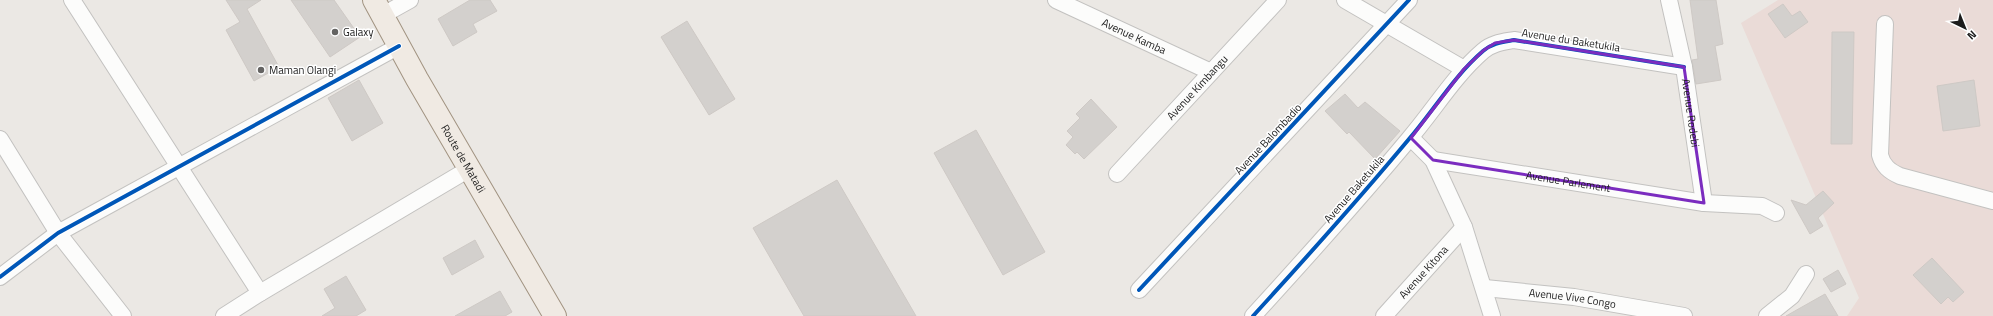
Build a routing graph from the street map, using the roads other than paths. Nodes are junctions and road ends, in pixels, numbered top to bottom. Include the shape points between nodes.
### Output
1 (72, 0) edge
2 (410, 0) edge
3 (1056, 0) edge
4 (1278, 0) edge
5 (1345, 0) edge
6 (1409, 0) edge
7 (1669, 0) edge
8 (379, 8) edge
9 (1885, 24) dead end
10 (1387, 25) junction
11 (399, 46) junction
12 (1684, 67) junction
13 (1464, 69) junction
14 (1211, 72) junction
15 (1410, 138) junction
16 (0, 139) edge
17 (1433, 160) junction
18 (178, 166) junction
19 (469, 169) junction
20 (1117, 174) dead end
21 (1993, 201) edge
22 (1704, 202) junction
23 (1776, 213) dead end
24 (1464, 227) junction
25 (58, 233) junction
26 (1806, 274) dead end
27 (0, 277) edge
28 (1485, 288) junction
29 (1139, 290) dead end
30 (260, 293) junction
31 (123, 316) edge
32 (224, 316) edge
33 (555, 316) edge
34 (1253, 316) edge
35 (1384, 316) edge
36 (1492, 316) edge
37 (1684, 316) edge
38 (1767, 316) edge

1 - 18 street
2 - 8 street
3 - 14 street, Avenue Kamba
4 - 14 street, Avenue Kimbangu
5 - 10 street
6 - 10 street, Avenue Balombadio
7 - 12 street, Avenue Rodebi
8 - 11 main road, Route de Matadi
9 - 21 street via 1880,155 1882,163 1891,172 1900,176
10 - 13 street
10 - 29 street, Avenue Balombadio
11 - 18 street
11 - 19 main road, Route de Matadi
12 - 13 street, Avenue du Baketukila via 1514,40 1495,43
12 - 22 street, Avenue Rodebi
13 - 15 street, Avenue Baketukila
14 - 20 street, Avenue Kimbangu
15 - 17 street
15 - 34 street, Avenue Baketukila via 1313,251
16 - 25 street
17 - 22 street, Avenue Parlement
17 - 24 street
18 - 25 street
18 - 30 street
19 - 30 street
19 - 33 main road, Route de Matadi
22 - 23 street, Avenue Parlement via 1762,206
24 - 28 street
24 - 35 street, Avenue Kitona
25 - 27 street
25 - 31 street
26 - 38 street via 1792,296
28 - 36 street
28 - 37 street, Avenue Vive Congo via 1574,297
30 - 32 street

